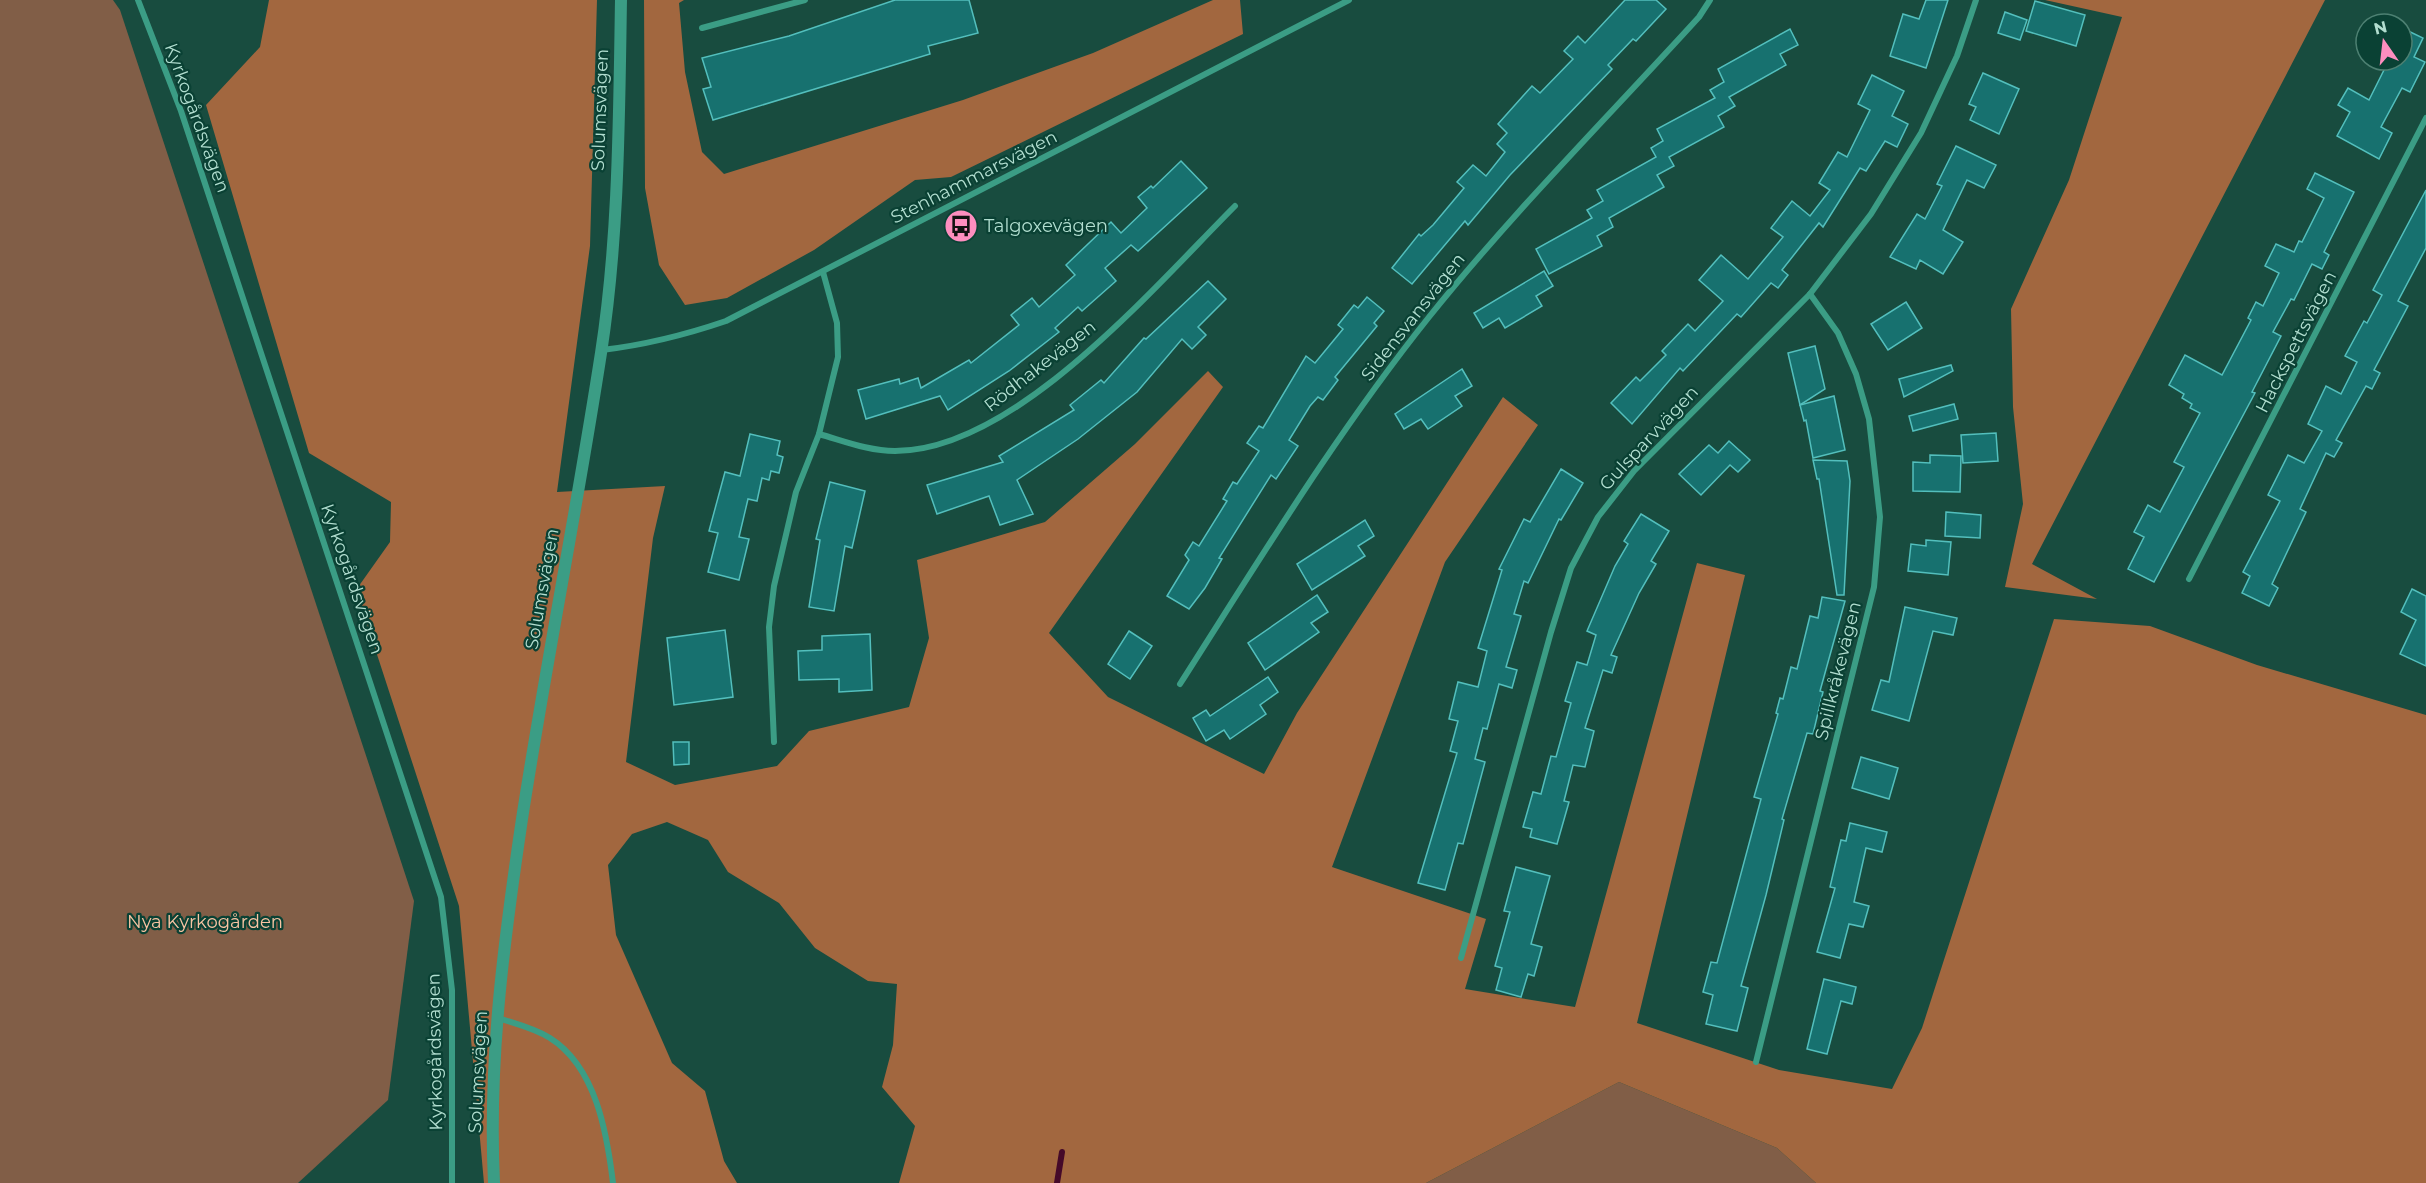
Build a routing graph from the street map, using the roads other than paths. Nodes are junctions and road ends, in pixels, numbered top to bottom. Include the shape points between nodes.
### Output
1 (138, 0) edge
2 (621, 0) edge
3 (805, 0) edge
4 (1349, 0) edge
5 (1710, 0) edge
6 (1976, 0) edge
7 (702, 28) dead end
8 (2426, 118) edge
9 (1235, 206) dead end
10 (823, 272) junction
11 (1810, 294) junction
12 (602, 350) junction
13 (819, 434) junction
14 (2189, 579) dead end
15 (1180, 684) dead end
16 (774, 742) dead end
17 (1461, 958) dead end
18 (498, 1018) junction
19 (1755, 1062) dead end
20 (452, 1183) edge
21 (494, 1183) edge
22 (614, 1183) edge

1 - 20 street, Kyrkogårdsvägen via 181,111 441,897 452,990
2 - 12 main road, Solumsvägen via 615,206
3 - 7 street
4 - 10 street, Stenhammarsvägen
5 - 15 street, Sidensvansvägen via 1699,17 1520,211 1430,316 1307,485
6 - 11 street, Gulsparvvägen via 1957,56 1921,133 1871,214
8 - 14 street, Hackspettsvägen
9 - 13 street, Rödhakevägen via 1095,346 988,426 949,442 894,451
10 - 12 street, Stenhammarsvägen via 726,321 681,337
10 - 13 street via 837,324 838,357
11 - 17 street, Gulsparvvägen via 1634,471 1598,517 1571,568
11 - 19 street, Spillkråkevägen via 1838,333 1856,374 1869,419 1880,517 1867,618
12 - 18 main road, Solumsvägen via 526,792 505,933
13 - 16 street via 796,492 774,586 769,627
18 - 21 main road, Solumsvägen via 492,1102
18 - 22 street via 551,1038 573,1060 601,1113

